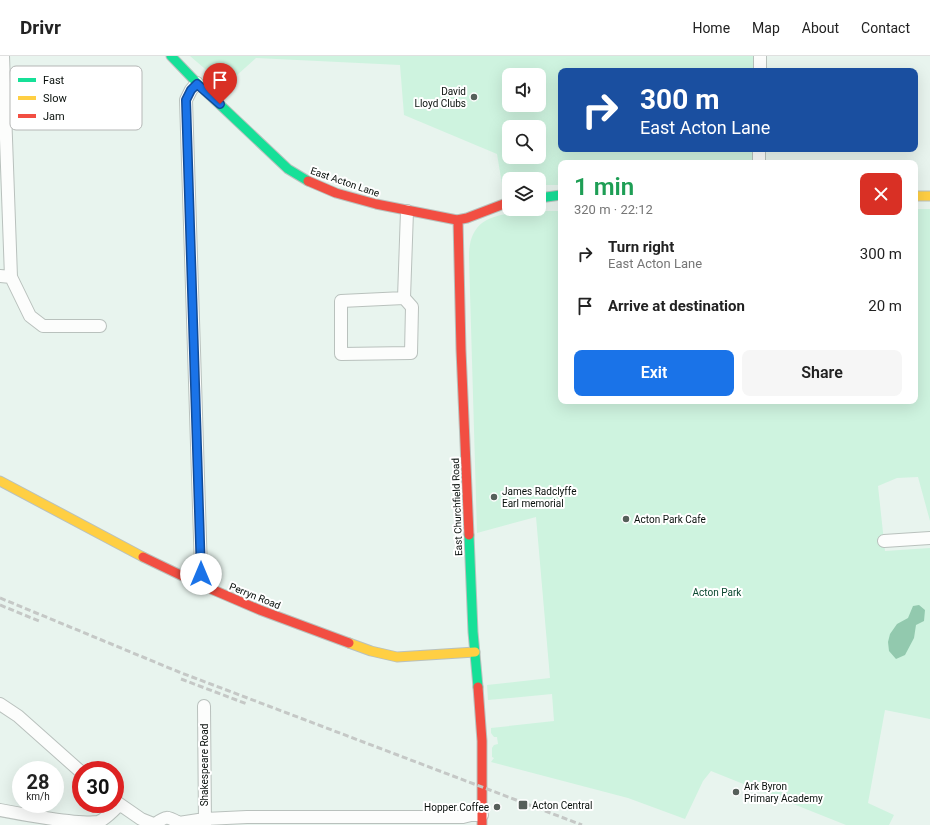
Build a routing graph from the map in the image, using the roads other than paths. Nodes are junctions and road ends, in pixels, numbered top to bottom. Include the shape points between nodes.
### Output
1 (3, 56) edge
2 (171, 56) edge
3 (760, 56) edge
4 (760, 68) edge
5 (197, 84) junction
6 (558, 195) edge
7 (918, 196) edge
8 (930, 196) edge
9 (546, 197) edge
10 (502, 204) edge
11 (407, 211) junction
12 (458, 220) junction
13 (5, 276) edge
14 (404, 298) junction
15 (100, 326) dead end
16 (0, 481) edge
17 (930, 538) edge
18 (884, 541) dead end
19 (197, 584) junction
20 (475, 652) junction
21 (0, 704) edge
22 (204, 706) dead end
23 (72, 764) edge
24 (124, 808) edge
25 (0, 810) edge
26 (107, 813) edge
27 (482, 820) edge
28 (205, 822) edge
29 (155, 824) edge
30 (178, 824) edge

1 - 13 street
2 - 5 street, East Acton Lane
3 - 4 street
5 - 11 street, East Acton Lane via 296,175 338,193
5 - 19 street via 186,100 201,570
6 - 9 street
7 - 8 street
10 - 12 street, East Acton Lane
11 - 12 street, East Acton Lane
11 - 14 street
12 - 20 street, East Churchfield Road via 461,350
13 - 15 street via 30,316 43,326
14 - 14 street via 341,301 341,354 411,353 412,307
16 - 19 street, Perryn Road
17 - 18 street
19 - 20 street, Perryn Road via 371,651 397,657
20 - 27 street, East Churchfield Road via 482,741
21 - 23 street via 18,716
22 - 28 street, Shakespeare Road
24 - 29 street via 141,819
25 - 26 street via 74,824 98,822
27 - 28 street via 471,815 463,818 247,817
28 - 30 street
29 - 30 street via 163,818 169,818

